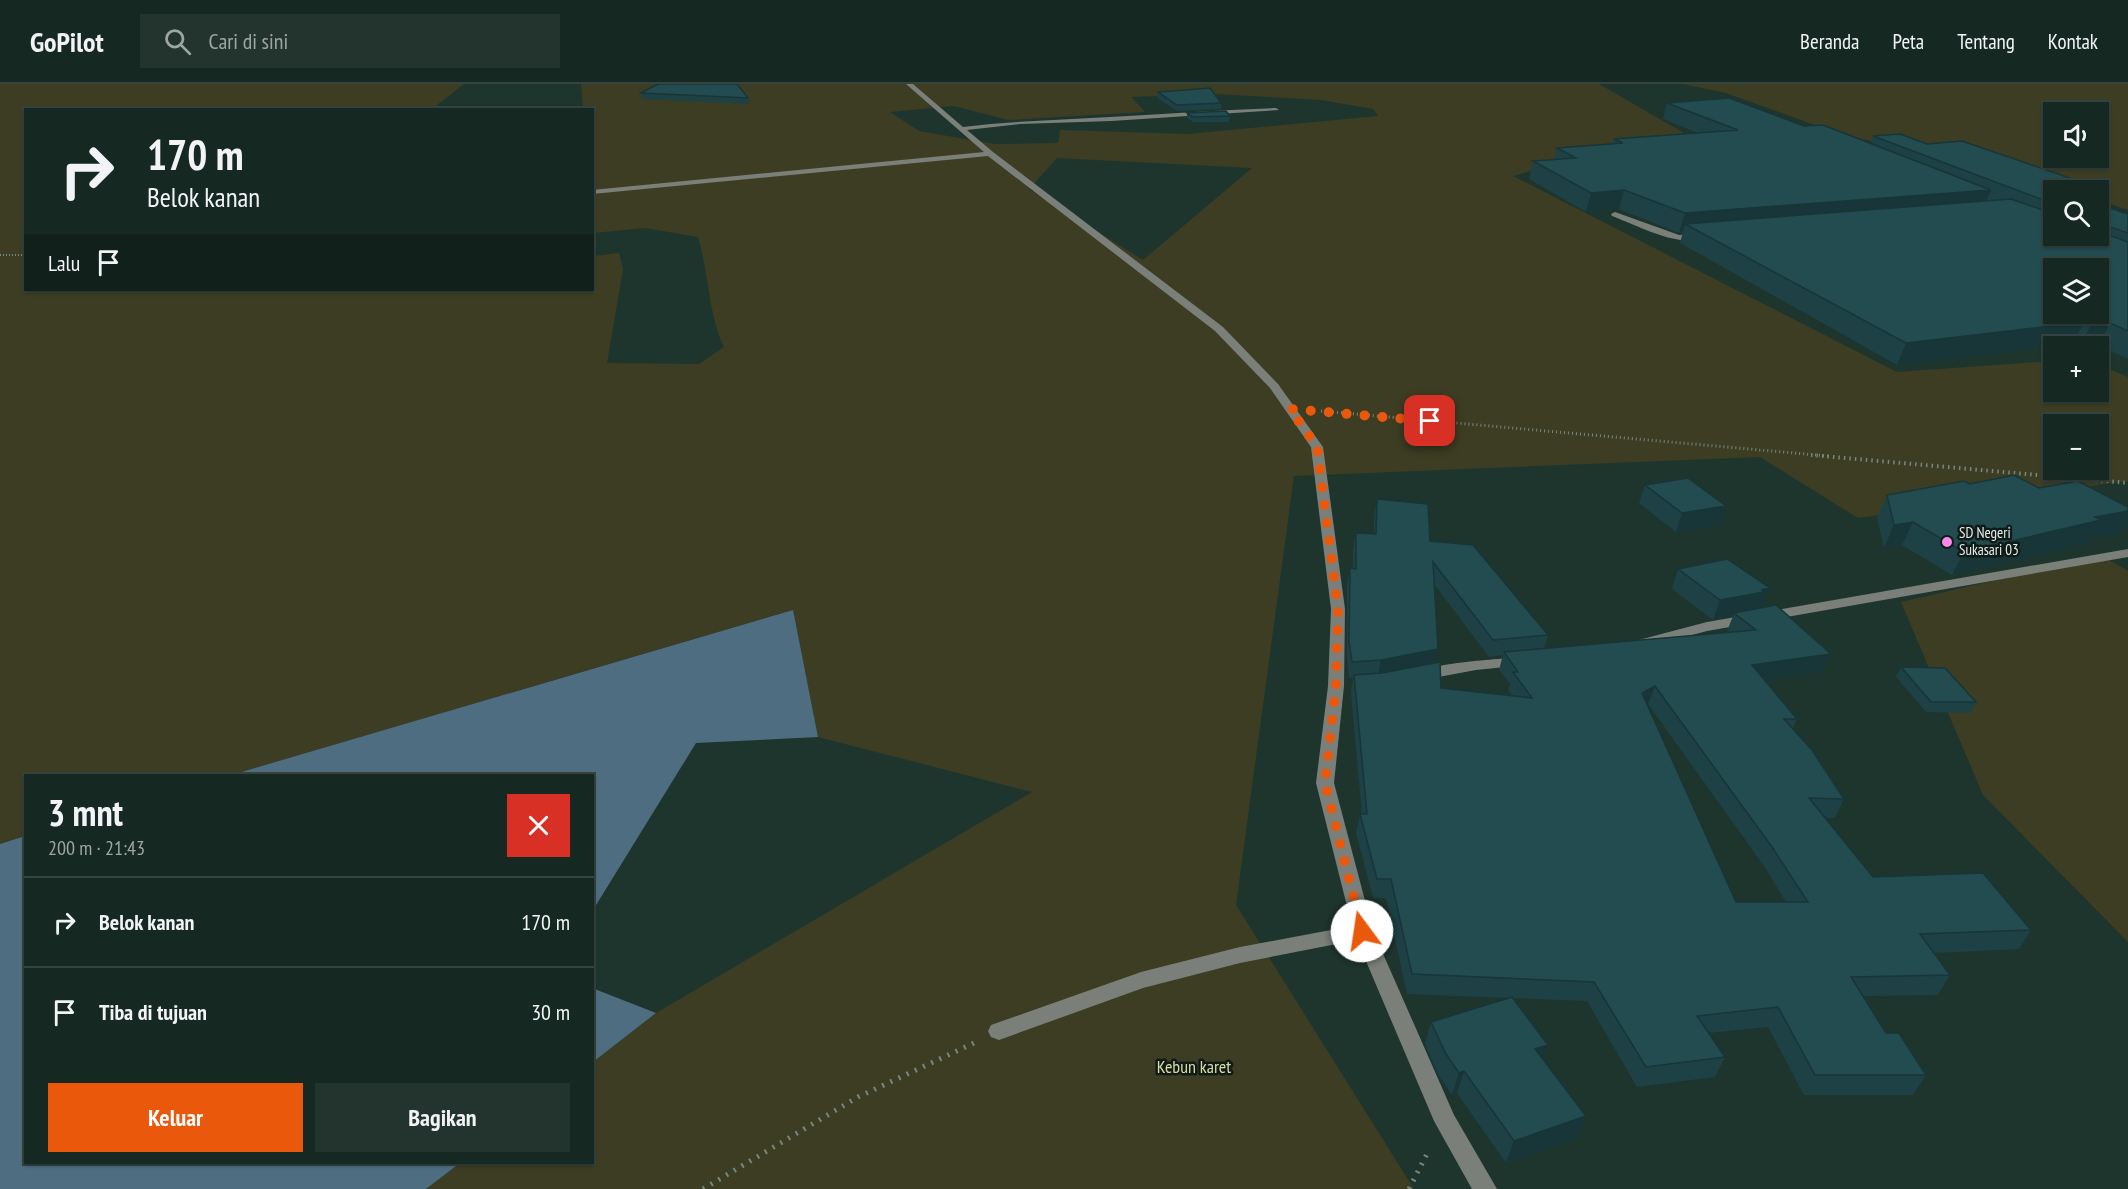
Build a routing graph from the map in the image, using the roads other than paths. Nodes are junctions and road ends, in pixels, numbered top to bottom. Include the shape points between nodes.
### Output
1 (909, 84) edge
2 (1276, 110) dead end
3 (961, 129) junction
4 (990, 154) junction
5 (594, 192) edge
6 (1615, 214) edge
7 (1713, 236) edge
8 (2128, 553) edge
9 (1626, 648) edge
10 (1532, 660) edge
11 (1408, 678) edge
12 (1362, 931) junction
13 (999, 1031) road end
14 (1485, 1189) edge

1 - 3 street
2 - 3 street via 1020,122
3 - 4 street
4 - 5 street
4 - 12 street via 1219,329 1274,386 1317,447 1338,609 1341,686 1325,783
6 - 7 street via 1678,238
8 - 9 street via 1659,637
10 - 11 street via 1476,665
12 - 13 street via 1141,980
12 - 14 street via 1445,1120

